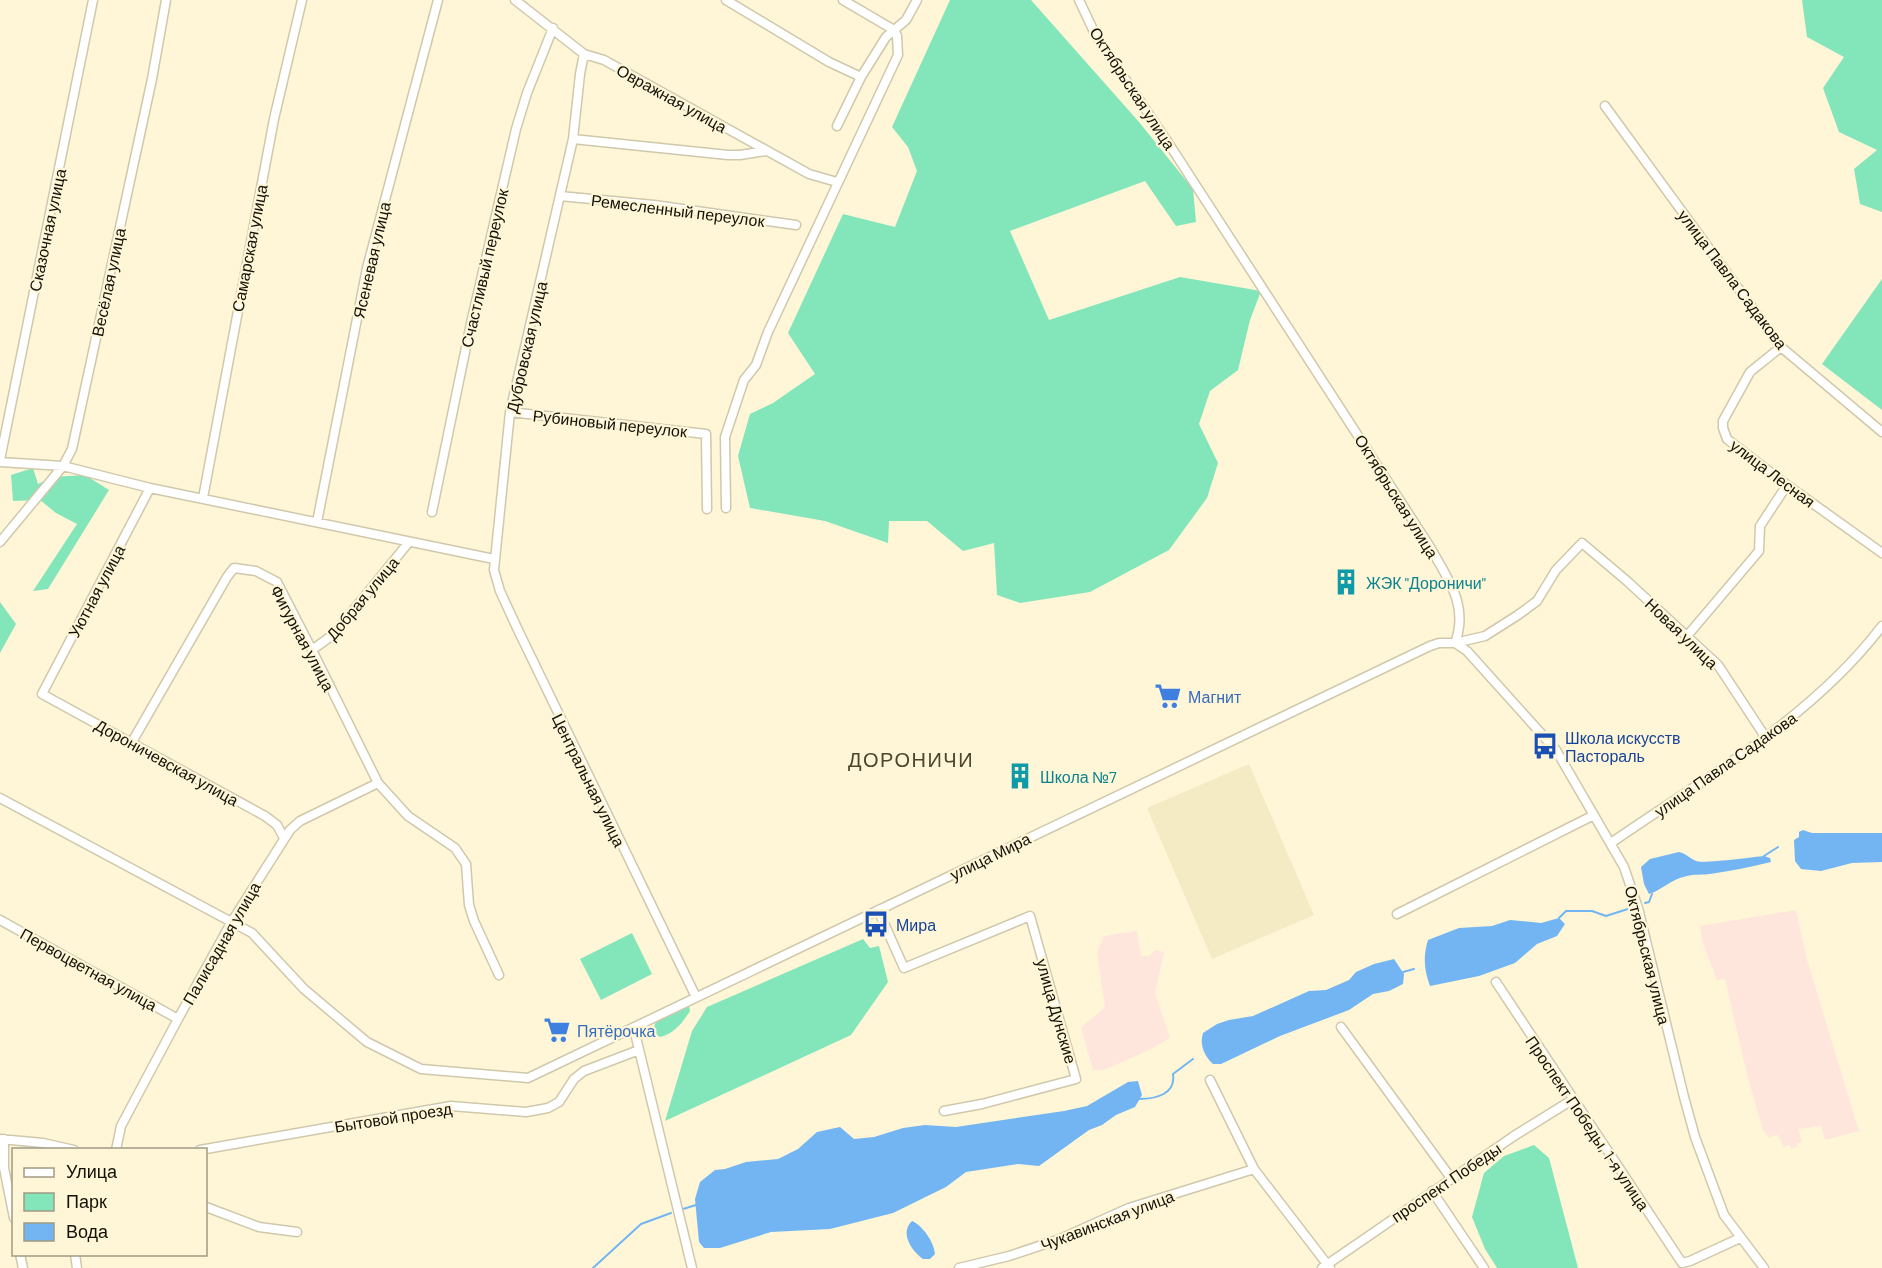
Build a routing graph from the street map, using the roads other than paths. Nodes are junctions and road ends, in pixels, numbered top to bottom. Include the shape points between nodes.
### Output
1 (93, 0) edge
2 (166, 0) edge
3 (302, 0) edge
4 (438, 0) edge
5 (515, 0) edge
6 (726, 0) edge
7 (843, 0) edge
8 (917, 0) edge
9 (1079, 0) edge
10 (553, 28) junction
11 (894, 30) junction
12 (584, 54) junction
13 (861, 77) junction
14 (1605, 106) dead end
15 (837, 126) dead end
16 (573, 138) junction
17 (766, 151) junction
18 (837, 182) junction
19 (560, 196) junction
20 (796, 225) dead end
21 (1781, 347) junction
22 (510, 412) junction
23 (1882, 432) edge
24 (0, 461) edge
25 (63, 465) junction
26 (1787, 485) junction
27 (150, 488) junction
28 (203, 498) junction
29 (726, 508) dead end
30 (707, 509) dead end
31 (432, 512) dead end
32 (317, 522) junction
33 (0, 542) edge
34 (408, 542) junction
35 (1582, 543) joint
36 (1882, 553) edge
37 (494, 559) junction
38 (1882, 626) edge
39 (1687, 636) junction
40 (1455, 643) junction
41 (312, 650) junction
42 (42, 694) joint
43 (1766, 738) junction
44 (132, 742) junction
45 (378, 783) junction
46 (0, 798) edge
47 (1594, 815) junction
48 (284, 838) junction
49 (1611, 843) junction
50 (878, 910) junction
51 (1397, 914) dead end
52 (0, 920) edge
53 (231, 923) junction
54 (499, 975) dead end
55 (1496, 982) dead end
56 (696, 997) junction
57 (178, 1019) junction
58 (1341, 1027) dead end
59 (634, 1029) junction
60 (639, 1050) junction
61 (1210, 1080) dead end
62 (1572, 1100) junction
63 (944, 1111) dead end
64 (2, 1139) edge
65 (65, 1148) edge
66 (116, 1148) edge
67 (206, 1148) edge
68 (1254, 1168) junction
69 (1451, 1178) junction
70 (1432, 1191) junction
71 (207, 1207) edge
72 (12, 1208) edge
73 (297, 1232) dead end
74 (1740, 1238) junction
75 (1327, 1267) edge
76 (692, 1268) edge
77 (959, 1268) edge
78 (1484, 1268) edge
79 (1764, 1268) edge

1 - 24 street, Сказочная улица
2 - 25 street, Весёлая улица via 82,407 72,449
3 - 28 street, Самарская улица via 274,119
4 - 32 street, Ясеневая улица via 368,268
5 - 10 street, Овражная улица
6 - 13 street
7 - 11 street
8 - 11 street via 906,20
9 - 40 street, Октябрьская улица via 1096,36 1430,547 1458,605 1460,623
10 - 12 street, Овражная улица
10 - 31 street, Счастливый переулок via 516,129
11 - 13 street
11 - 18 street via 898,55
12 - 16 street, Дубровская улица
12 - 17 street, Овражная улица via 604,60
13 - 15 street
14 - 21 street, улица Павла Садакова
16 - 17 street via 728,155
16 - 19 street, Дубровская улица
17 - 18 street, Овражная улица via 809,174
18 - 29 street via 756,365 744,380 725,437
19 - 20 street, Ремесленный переулок
19 - 22 street, Дубровская улица
21 - 23 street, улица Павла Садакова
21 - 26 street, улица Лесная via 1750,372 1723,428 1727,439
22 - 30 street, Рубиновый переулок via 706,434
22 - 37 street, Дубровская улица
24 - 25 street
25 - 27 street
25 - 33 street, Весёлая улица
26 - 36 street, улица Лесная
26 - 39 street via 1760,526 1759,551
27 - 28 street
27 - 42 street, Уютная улица
28 - 32 street
32 - 34 street
34 - 37 street
34 - 41 street, Добрая улица via 334,634
35 - 39 street, Новая улица
35 - 40 street, улица Мира via 1556,570 1537,601 1485,636
37 - 56 street, Центральная улица via 496,580 509,611
38 - 43 street, улица Павла Садакова via 1816,698
39 - 43 street, Новая улица via 1718,665
40 - 47 street, Октябрьская улица via 1467,651 1556,750
40 - 50 street, улица Мира via 1430,646
41 - 44 street, Фигурная улица via 277,582 256,571 234,568
41 - 45 street, Фигурная улица
42 - 44 street, Дороничевская улица
43 - 49 street, улица Павла Садакова
44 - 48 street, Дороничевская улица via 266,816
45 - 48 street, Палисадная улица via 300,821
45 - 54 street, Фигурная улица via 408,816 455,848 466,864 469,905
46 - 53 street
47 - 49 street, Октябрьская улица
47 - 51 street
48 - 53 street, Палисадная улица
49 - 74 street, Октябрьская улица via 1633,890 1695,1137 1724,1215
50 - 56 street, улица Мира
50 - 63 street, улица Дунские via 904,968 1030,916 1076,1079
52 - 57 street, Первоцветная улица
53 - 57 street, Палисадная улица
53 - 59 street, улица Мира via 252,933 304,989 367,1042 421,1069 528,1078
55 - 62 street, Проспект Победы, 1-я улица
56 - 59 street, улица Мира
57 - 66 street, Палисадная улица via 121,1126
58 - 69 street
59 - 60 street
60 - 67 street, Бытовой проезд via 584,1071 559,1102 548,1108 526,1112 451,1106
60 - 76 street
61 - 68 street
62 - 69 street, проспект Победы
62 - 74 street, Проспект Победы, 1-я улица via 1682,1263
64 - 65 street
64 - 72 street
68 - 75 street
68 - 77 street, Чукавинская улица via 1129,1208 1060,1239
69 - 70 street, проспект Победы
70 - 75 street, проспект Победы
70 - 78 street
71 - 73 street via 259,1227
74 - 79 street, Октябрьская улица

